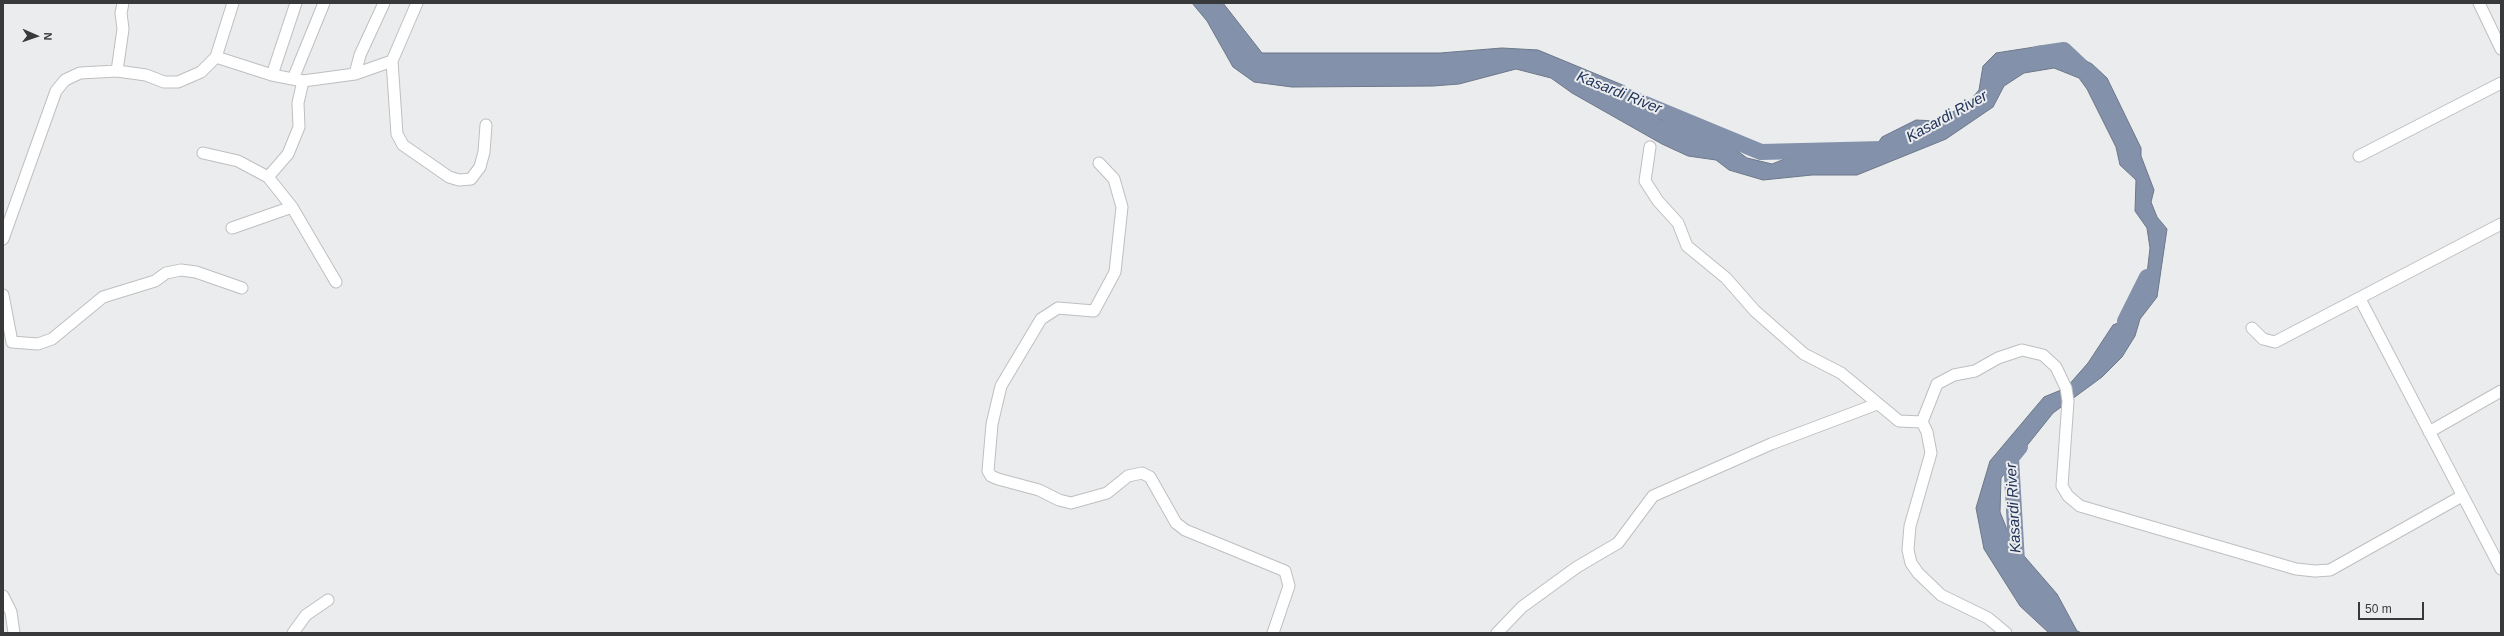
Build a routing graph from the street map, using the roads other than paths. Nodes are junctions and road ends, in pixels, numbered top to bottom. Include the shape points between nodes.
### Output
1 (123, 3) edge
2 (233, 3) edge
3 (296, 3) edge
4 (324, 3) edge
5 (384, 3) edge
6 (417, 3) edge
7 (2479, 3) edge
8 (2501, 49) edge
9 (216, 57) junction
10 (392, 61) junction
11 (117, 72) junction
12 (355, 74) junction
13 (272, 75) junction
14 (298, 80) junction
15 (2501, 83) edge
16 (486, 124) dead end
17 (1650, 146) dead end
18 (203, 153) dead end
19 (2359, 156) dead end
20 (1099, 163) dead end
21 (268, 177) junction
22 (292, 207) junction
23 (2501, 224) edge
24 (232, 228) dead end
25 (3, 239) edge
26 (336, 282) dead end
27 (242, 288) dead end
28 (3, 295) edge
29 (2360, 300) junction
30 (2252, 328) dead end
31 (7, 343) edge
32 (2501, 391) edge
33 (1877, 404) junction
34 (1922, 422) junction
35 (2429, 432) junction
36 (2462, 496) junction
37 (2501, 569) edge
38 (3, 596) edge
39 (328, 600) dead end
40 (14, 633) edge
41 (293, 633) edge
42 (1273, 633) edge
43 (1497, 633) edge
44 (2006, 633) edge

1 - 11 street via 123,29
2 - 9 street
3 - 13 street
4 - 14 street
5 - 12 street via 360,55
6 - 10 street
7 - 8 street
9 - 11 street via 201,72 178,82 164,82 146,75
9 - 13 street
10 - 12 street
10 - 16 street via 397,134 403,145 438,171 459,180 471,179 480,167
11 - 25 street via 80,73 60,84 15,200
12 - 14 street
13 - 14 street
14 - 21 street via 299,127 288,154
15 - 19 street
17 - 33 street via 1645,181 1658,201 1678,223 1687,246 1726,278 1755,311 1804,354 1841,373
18 - 21 street via 238,161
20 - 42 street via 1114,180 1122,207 1115,272 1094,311 1058,308 1041,320 1001,386 992,424 988,471 991,476 998,479 1039,490 1071,503 1108,493 1122,479 1132,475 1142,473 1150,477 1176,523 1185,530 1285,571 1290,586
21 - 22 street
22 - 24 street
22 - 26 street
23 - 29 street
27 - 31 street via 196,272 181,270 166,273 155,281 103,297 45,343
28 - 31 street
29 - 30 street via 2275,342 2263,339
29 - 35 street
32 - 35 street
33 - 34 street via 1899,420
33 - 43 street via 1771,444 1653,496 1618,543 1577,567 1522,607
34 - 36 street via 1937,384 1975,371 1998,358 2022,350 2043,355 2056,367 2066,388 2068,401 2062,486 2068,496 2080,506 2296,569 2330,570
34 - 44 street via 1927,432 1931,453 1910,526 1908,550 1911,563 1941,595 1988,618
35 - 36 street
36 - 37 street
38 - 40 street via 11,612
39 - 41 street via 306,615

